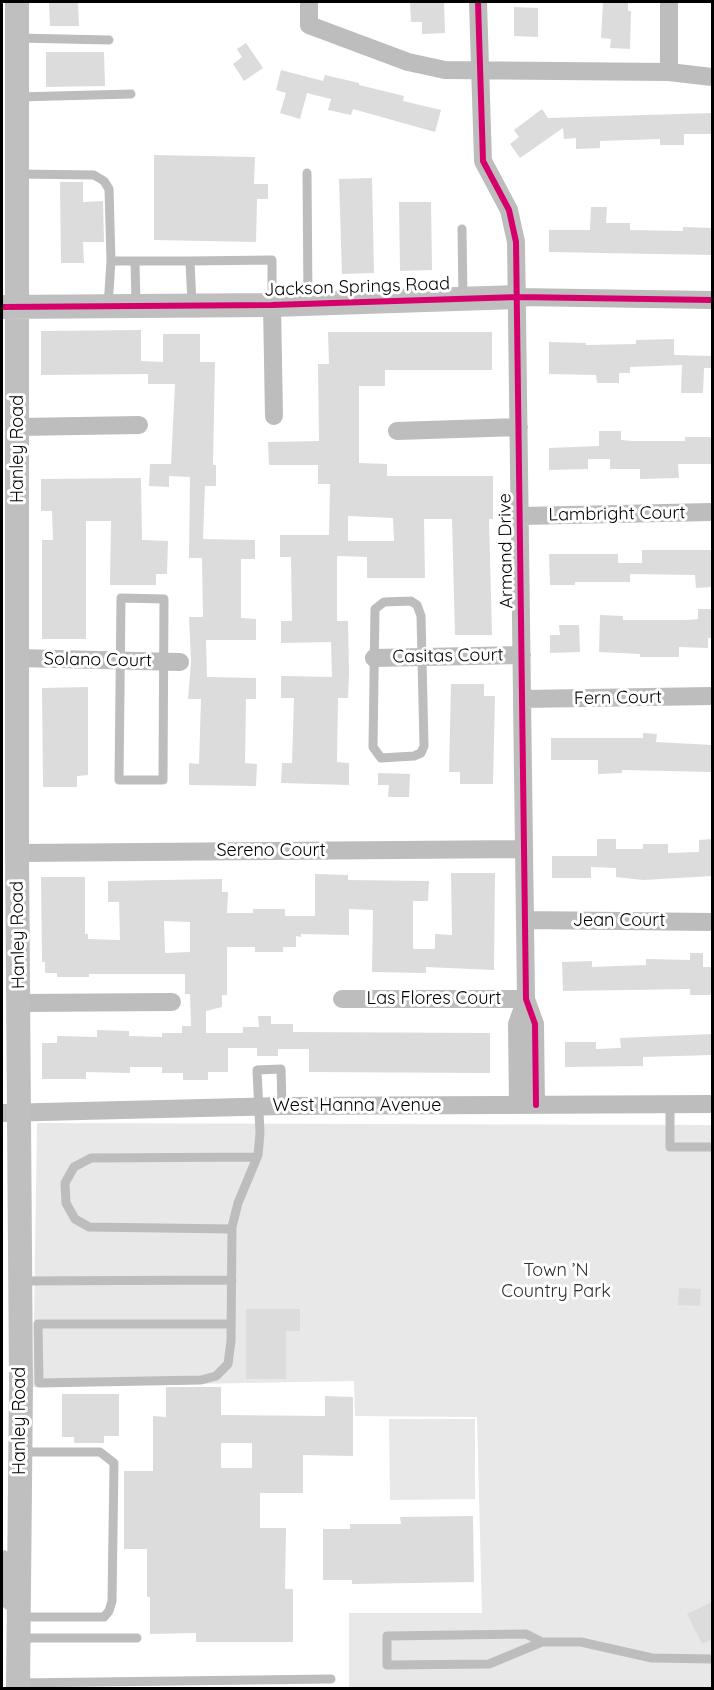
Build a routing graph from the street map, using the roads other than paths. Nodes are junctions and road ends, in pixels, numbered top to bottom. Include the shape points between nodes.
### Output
1 (309, 2) edge
2 (478, 2) edge
3 (669, 2) edge
4 (14, 26) edge
5 (109, 40) dead end
6 (478, 69) junction
7 (669, 72) junction
8 (712, 77) edge
9 (131, 94) dead end
10 (18, 97) junction
11 (307, 173) dead end
12 (18, 174) junction
13 (462, 229) dead end
14 (111, 261) junction
15 (135, 261) junction
16 (190, 261) junction
17 (518, 297) junction
18 (463, 299) junction
19 (712, 300) edge
20 (308, 303) junction
21 (272, 304) junction
22 (136, 305) junction
23 (192, 305) junction
24 (108, 306) junction
25 (10, 307) edge
26 (274, 416) dead end
27 (139, 425) dead end
28 (18, 427) junction
29 (519, 427) junction
30 (397, 431) dead end
31 (712, 512) edge
32 (521, 516) junction
33 (2, 629) edge
34 (522, 655) junction
35 (422, 657) junction
36 (17, 658) junction
37 (374, 658) junction
38 (118, 660) junction
39 (173, 662) junction
40 (2, 680) edge
41 (712, 696) edge
42 (523, 699) junction
43 (524, 849) junction
44 (17, 853) junction
45 (525, 920) junction
46 (712, 922) edge
47 (342, 999) dead end
48 (526, 999) junction
49 (172, 1002) dead end
50 (20, 1003) junction
51 (670, 1104) junction
52 (712, 1104) edge
53 (536, 1105) junction
54 (518, 1106) junction
55 (258, 1107) junction
56 (282, 1107) junction
57 (11, 1113) edge
58 (712, 1147) edge
59 (257, 1157) junction
60 (232, 1229) junction
61 (232, 1280) junction
62 (21, 1281) junction
63 (231, 1324) junction
64 (20, 1452) junction
65 (2, 1474) edge
66 (2, 1562) edge
67 (19, 1620) junction
68 (137, 1638) dead end
69 (543, 1642) junction
70 (712, 1659) edge
71 (330, 1679) dead end
72 (72, 1685) edge
73 (45, 1686) edge
74 (17, 1687) edge

1 - 6 street via 309,25 408,62 446,70
2 - 6 street, Armand Drive
3 - 7 street
4 - 5 lane
4 - 10 main road, Hanley Road
6 - 7 street
6 - 17 street, Armand Drive via 483,161 509,210 516,242
7 - 8 street
9 - 10 lane
10 - 12 main road, Hanley Road
11 - 20 lane
12 - 14 lane via 94,175 104,181 109,189
12 - 25 main road, Hanley Road
13 - 18 lane
14 - 15 lane
14 - 24 lane
15 - 16 lane
15 - 22 lane
16 - 21 lane via 272,260
16 - 23 lane
17 - 18 main road, Jackson Springs Road
17 - 19 street, Jackson Springs Road
17 - 29 street, Armand Drive
18 - 20 main road, Jackson Springs Road
20 - 21 main road, Jackson Springs Road
21 - 23 main road, Jackson Springs Road
21 - 26 street
22 - 23 main road, Jackson Springs Road
22 - 24 main road, Jackson Springs Road
24 - 25 main road, Jackson Springs Road
25 - 28 main road, Hanley Road
27 - 28 street
28 - 36 main road, Hanley Road
29 - 30 street
29 - 32 street, Armand Drive
31 - 32 street, Lambright Court
32 - 34 street, Armand Drive
33 - 36 main road
34 - 35 street, Casitas Court
34 - 42 street, Armand Drive
35 - 37 street, Casitas Court
35 - 37 lane via 421,616 411,601 384,602 375,609
35 - 37 lane via 424,746 414,756 381,758 373,747
36 - 38 street, Solano Court
36 - 40 main road
36 - 44 main road, Hanley Road
38 - 39 street, Solano Court
38 - 39 lane via 121,598 164,599
38 - 39 lane via 119,780 163,780
41 - 42 street, Fern Court
42 - 43 street, Armand Drive
43 - 44 street, Sereno Court
43 - 45 street, Armand Drive
44 - 50 main road, Hanley Road
45 - 46 street, Jean Court
45 - 48 street, Armand Drive
47 - 48 street, Las Flores Court
48 - 53 street, Armand Drive via 535,1024
48 - 54 street, Armand Drive via 517,1024
49 - 50 street
50 - 57 main road, Hanley Road
51 - 52 street, West Hanna Avenue
51 - 53 street, West Hanna Avenue
51 - 58 lane via 670,1147
53 - 54 street, West Hanna Avenue
54 - 56 street, West Hanna Avenue
55 - 56 street, West Hanna Avenue
55 - 56 lane via 257,1070 281,1069
55 - 57 street, West Hanna Avenue
55 - 59 lane
57 - 62 main road, Hanley Road
59 - 60 lane
59 - 60 lane via 91,1158 74,1167 65,1183 66,1203 75,1219 89,1227
60 - 61 lane
61 - 62 lane
61 - 63 lane
62 - 64 main road, Hanley Road
63 - 63 lane via 38,1324 39,1383 159,1383 216,1376 228,1365
64 - 65 main road
64 - 67 main road, Hanley Road
64 - 67 lane via 100,1452 114,1463 109,1611 104,1617
66 - 67 main road
67 - 68 lane
67 - 74 main road, Hanley Road
69 - 69 lane via 526,1634 387,1636 387,1665 489,1664
69 - 70 lane via 581,1642 652,1658
71 - 72 lane
72 - 73 lane
73 - 74 lane

